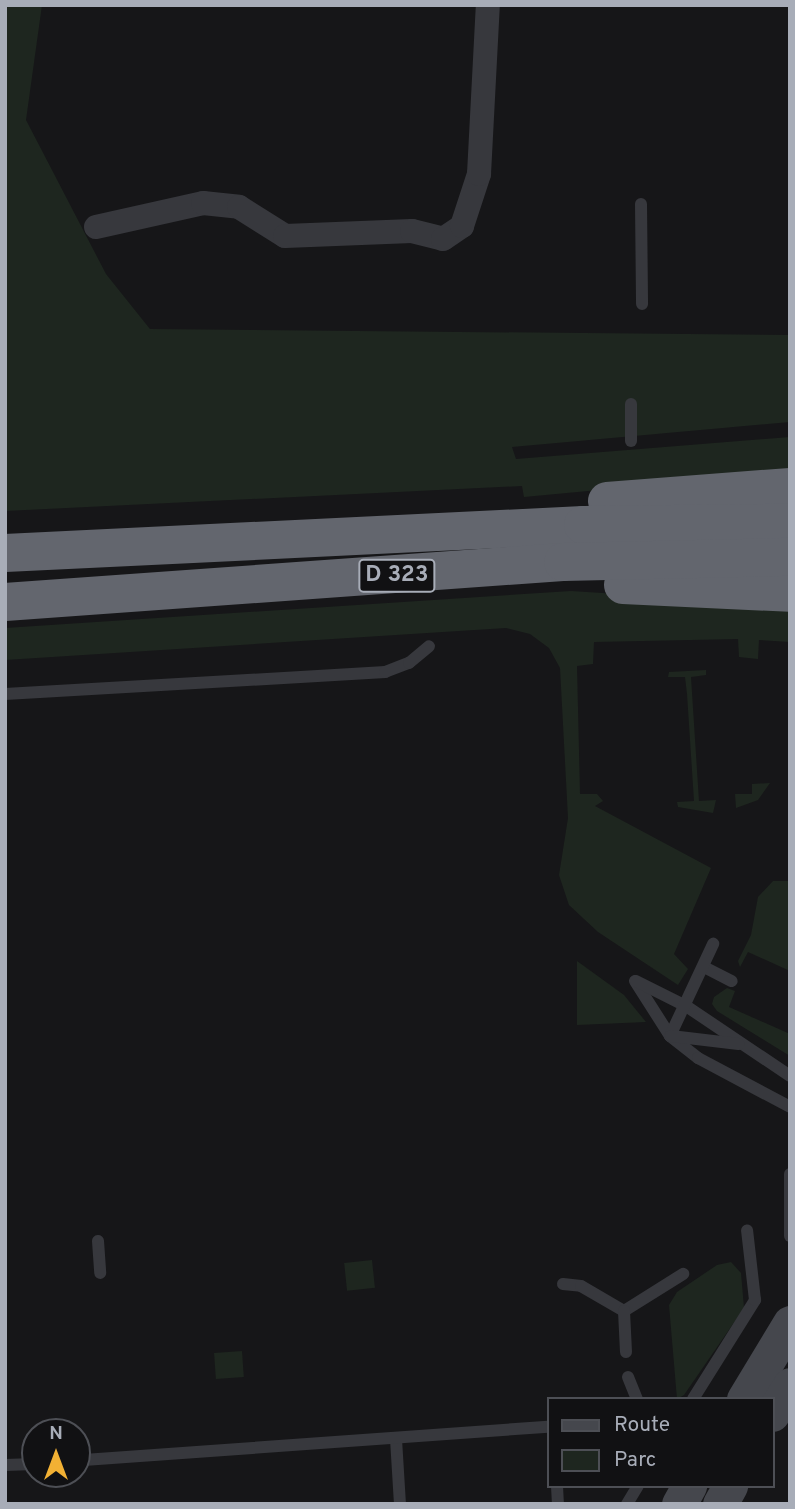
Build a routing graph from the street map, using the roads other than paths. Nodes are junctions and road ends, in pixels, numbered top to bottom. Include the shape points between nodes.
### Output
1 (488, 5) edge
2 (641, 204) dead end
3 (96, 227) dead end
4 (642, 304) dead end
5 (631, 404) dead end
6 (631, 441) dead end
7 (790, 487) edge
8 (790, 523) edge
9 (487, 529) junction
10 (5, 553) edge
11 (790, 557) edge
12 (338, 580) junction
13 (790, 593) edge
14 (5, 602) edge
15 (429, 646) dead end
16 (5, 694) edge
17 (713, 944) dead end
18 (704, 967) junction
19 (732, 981) dead end
20 (686, 1006) junction
21 (670, 1036) junction
22 (739, 1044) junction
23 (790, 1076) edge
24 (790, 1107) edge
25 (790, 1174) edge
26 (747, 1230) dead end
27 (790, 1236) edge
28 (98, 1241) dead end
29 (100, 1273) dead end
30 (683, 1275) dead end
31 (563, 1284) dead end
32 (624, 1311) junction
33 (790, 1323) edge
34 (626, 1352) dead end
35 (628, 1377) dead end
36 (790, 1385) edge
37 (636, 1397) edge
38 (693, 1397) edge
39 (745, 1397) edge
40 (774, 1411) edge
41 (546, 1427) edge
42 (396, 1439) junction
43 (91, 1460) edge
44 (637, 1488) edge
45 (689, 1488) edge
46 (729, 1488) edge
47 (400, 1504) edge
48 (627, 1504) edge
49 (679, 1504) edge
50 (720, 1504) edge

1 - 3 street via 479,174 462,226 443,239 412,231 285,236 239,207 203,203
2 - 4 lane
5 - 6 lane
7 - 9 highway via 545,505
8 - 9 highway, D 323
9 - 10 highway, D 323
11 - 12 highway, D 323 via 563,562
12 - 13 highway via 450,589 641,584
12 - 14 highway, D 323
15 - 16 lane via 409,663 386,672
17 - 18 lane
18 - 19 lane
18 - 20 lane
20 - 21 lane
20 - 21 lane via 635,981
20 - 22 lane
21 - 22 lane
21 - 24 lane via 698,1058
22 - 23 lane
25 - 27 lane
26 - 38 lane via 755,1300
28 - 29 lane
30 - 32 lane
31 - 32 lane via 581,1286
32 - 34 lane
33 - 39 street
35 - 37 lane
36 - 40 street
41 - 42 lane
42 - 43 lane
42 - 47 lane
44 - 48 lane
45 - 49 street
46 - 50 street

